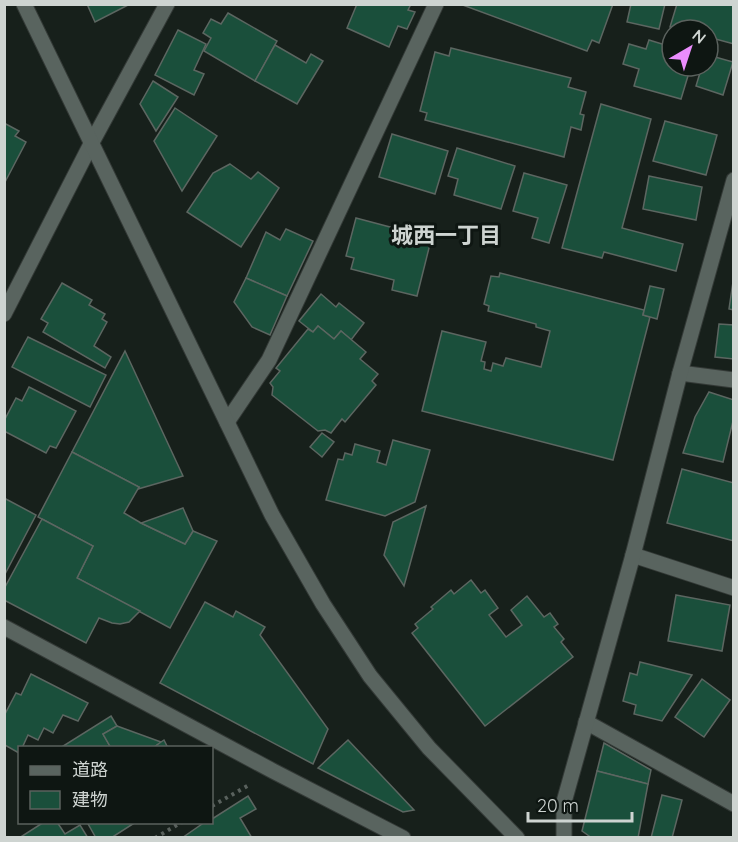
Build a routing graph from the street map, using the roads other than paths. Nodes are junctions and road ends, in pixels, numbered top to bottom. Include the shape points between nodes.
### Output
1 (24, 4) edge
2 (167, 4) edge
3 (436, 4) edge
4 (91, 144) junction
5 (734, 180) edge
6 (4, 314) edge
7 (680, 373) junction
8 (734, 380) edge
9 (227, 422) junction
10 (633, 555) junction
11 (734, 588) edge
12 (4, 627) edge
13 (586, 722) junction
14 (734, 804) edge
15 (403, 837) edge
16 (517, 837) edge
17 (564, 837) edge

1 - 4 street
2 - 4 street
3 - 9 street via 269,360
4 - 6 street
4 - 9 street
5 - 7 street
7 - 8 street
7 - 10 street
9 - 16 street via 272,515 370,676 429,748
10 - 11 street
10 - 13 street
12 - 15 street
13 - 14 street
13 - 17 street via 564,802

